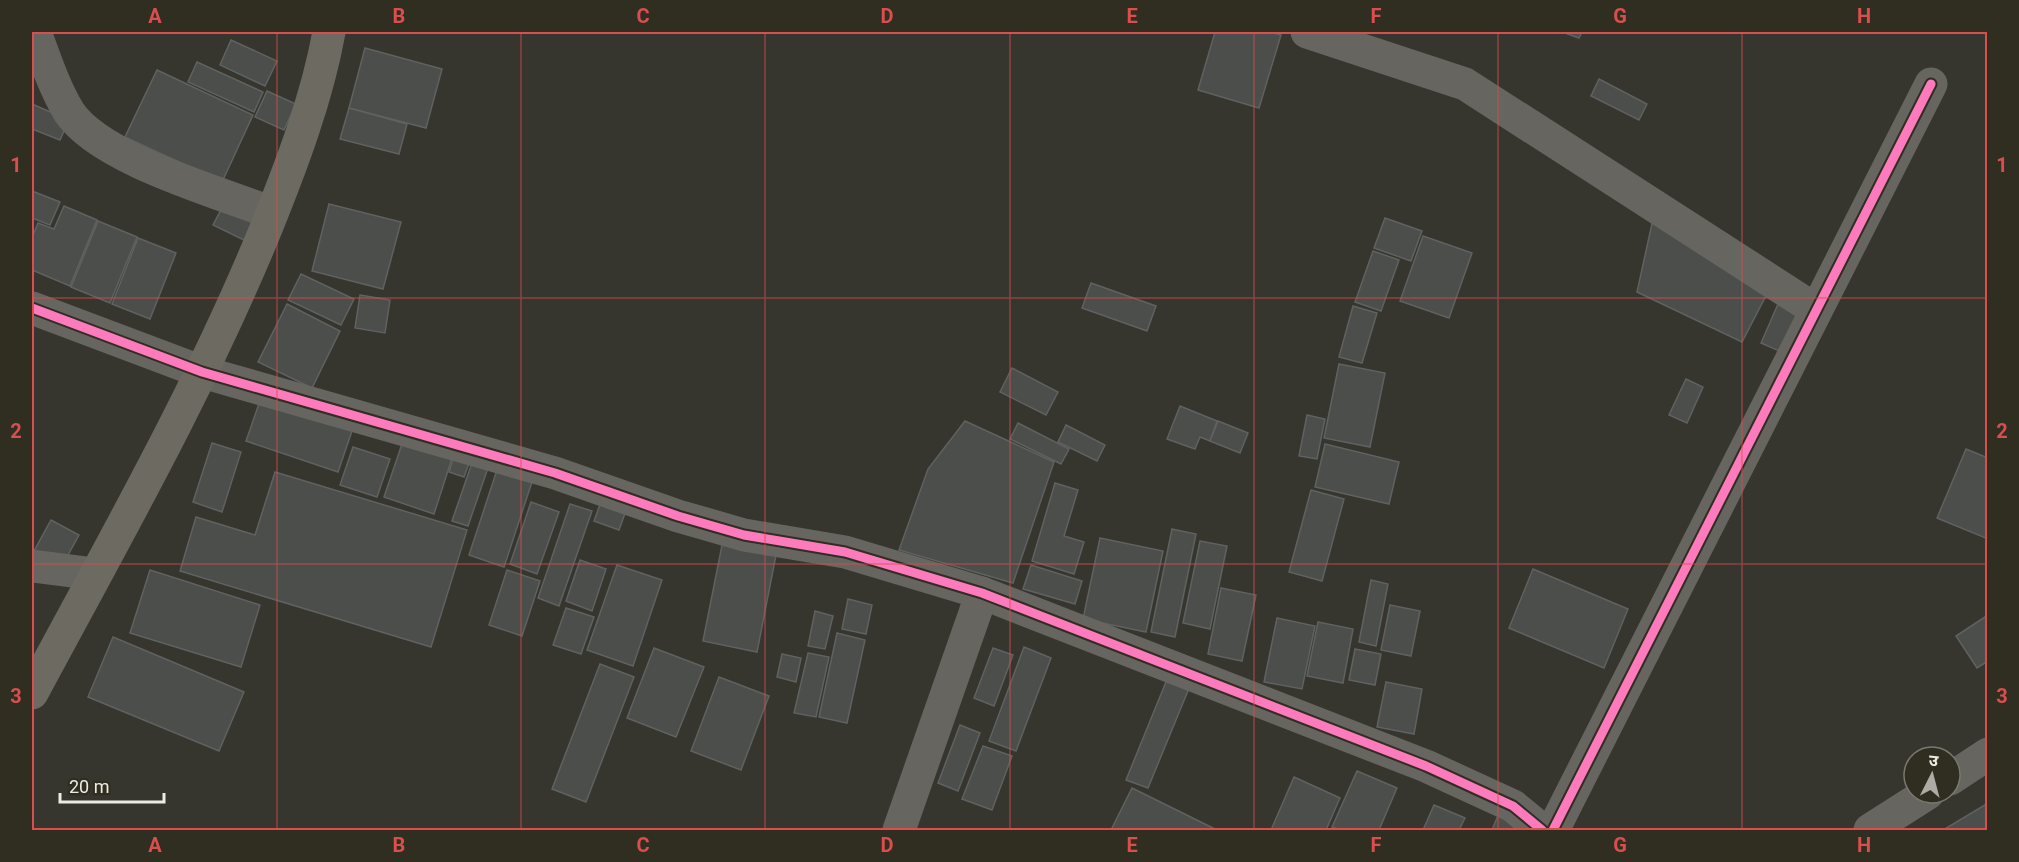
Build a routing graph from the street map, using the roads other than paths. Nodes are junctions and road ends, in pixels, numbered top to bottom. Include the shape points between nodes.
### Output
1 (35, 32) edge
2 (329, 32) edge
3 (1307, 32) edge
4 (1931, 84) dead end
5 (272, 213) junction
6 (32, 308) edge
7 (1816, 310) junction
8 (202, 372) junction
9 (32, 566) edge
10 (95, 574) junction
11 (982, 593) junction
12 (32, 693) edge
13 (1988, 754) edge
14 (1962, 770) edge
15 (1910, 805) edge
16 (899, 831) edge
17 (1542, 831) edge
18 (1553, 831) edge
19 (1870, 831) edge

1 - 5 street via 56,88 71,114 93,137 126,157
2 - 5 main road via 298,148
3 - 7 street via 1465,84
4 - 7 street
5 - 8 main road
6 - 8 street
7 - 18 street
8 - 10 main road
8 - 11 street via 555,473 744,535 845,552
9 - 10 street
10 - 12 main road
11 - 16 street
11 - 17 street via 1426,766 1513,806
13 - 14 street
15 - 19 street

